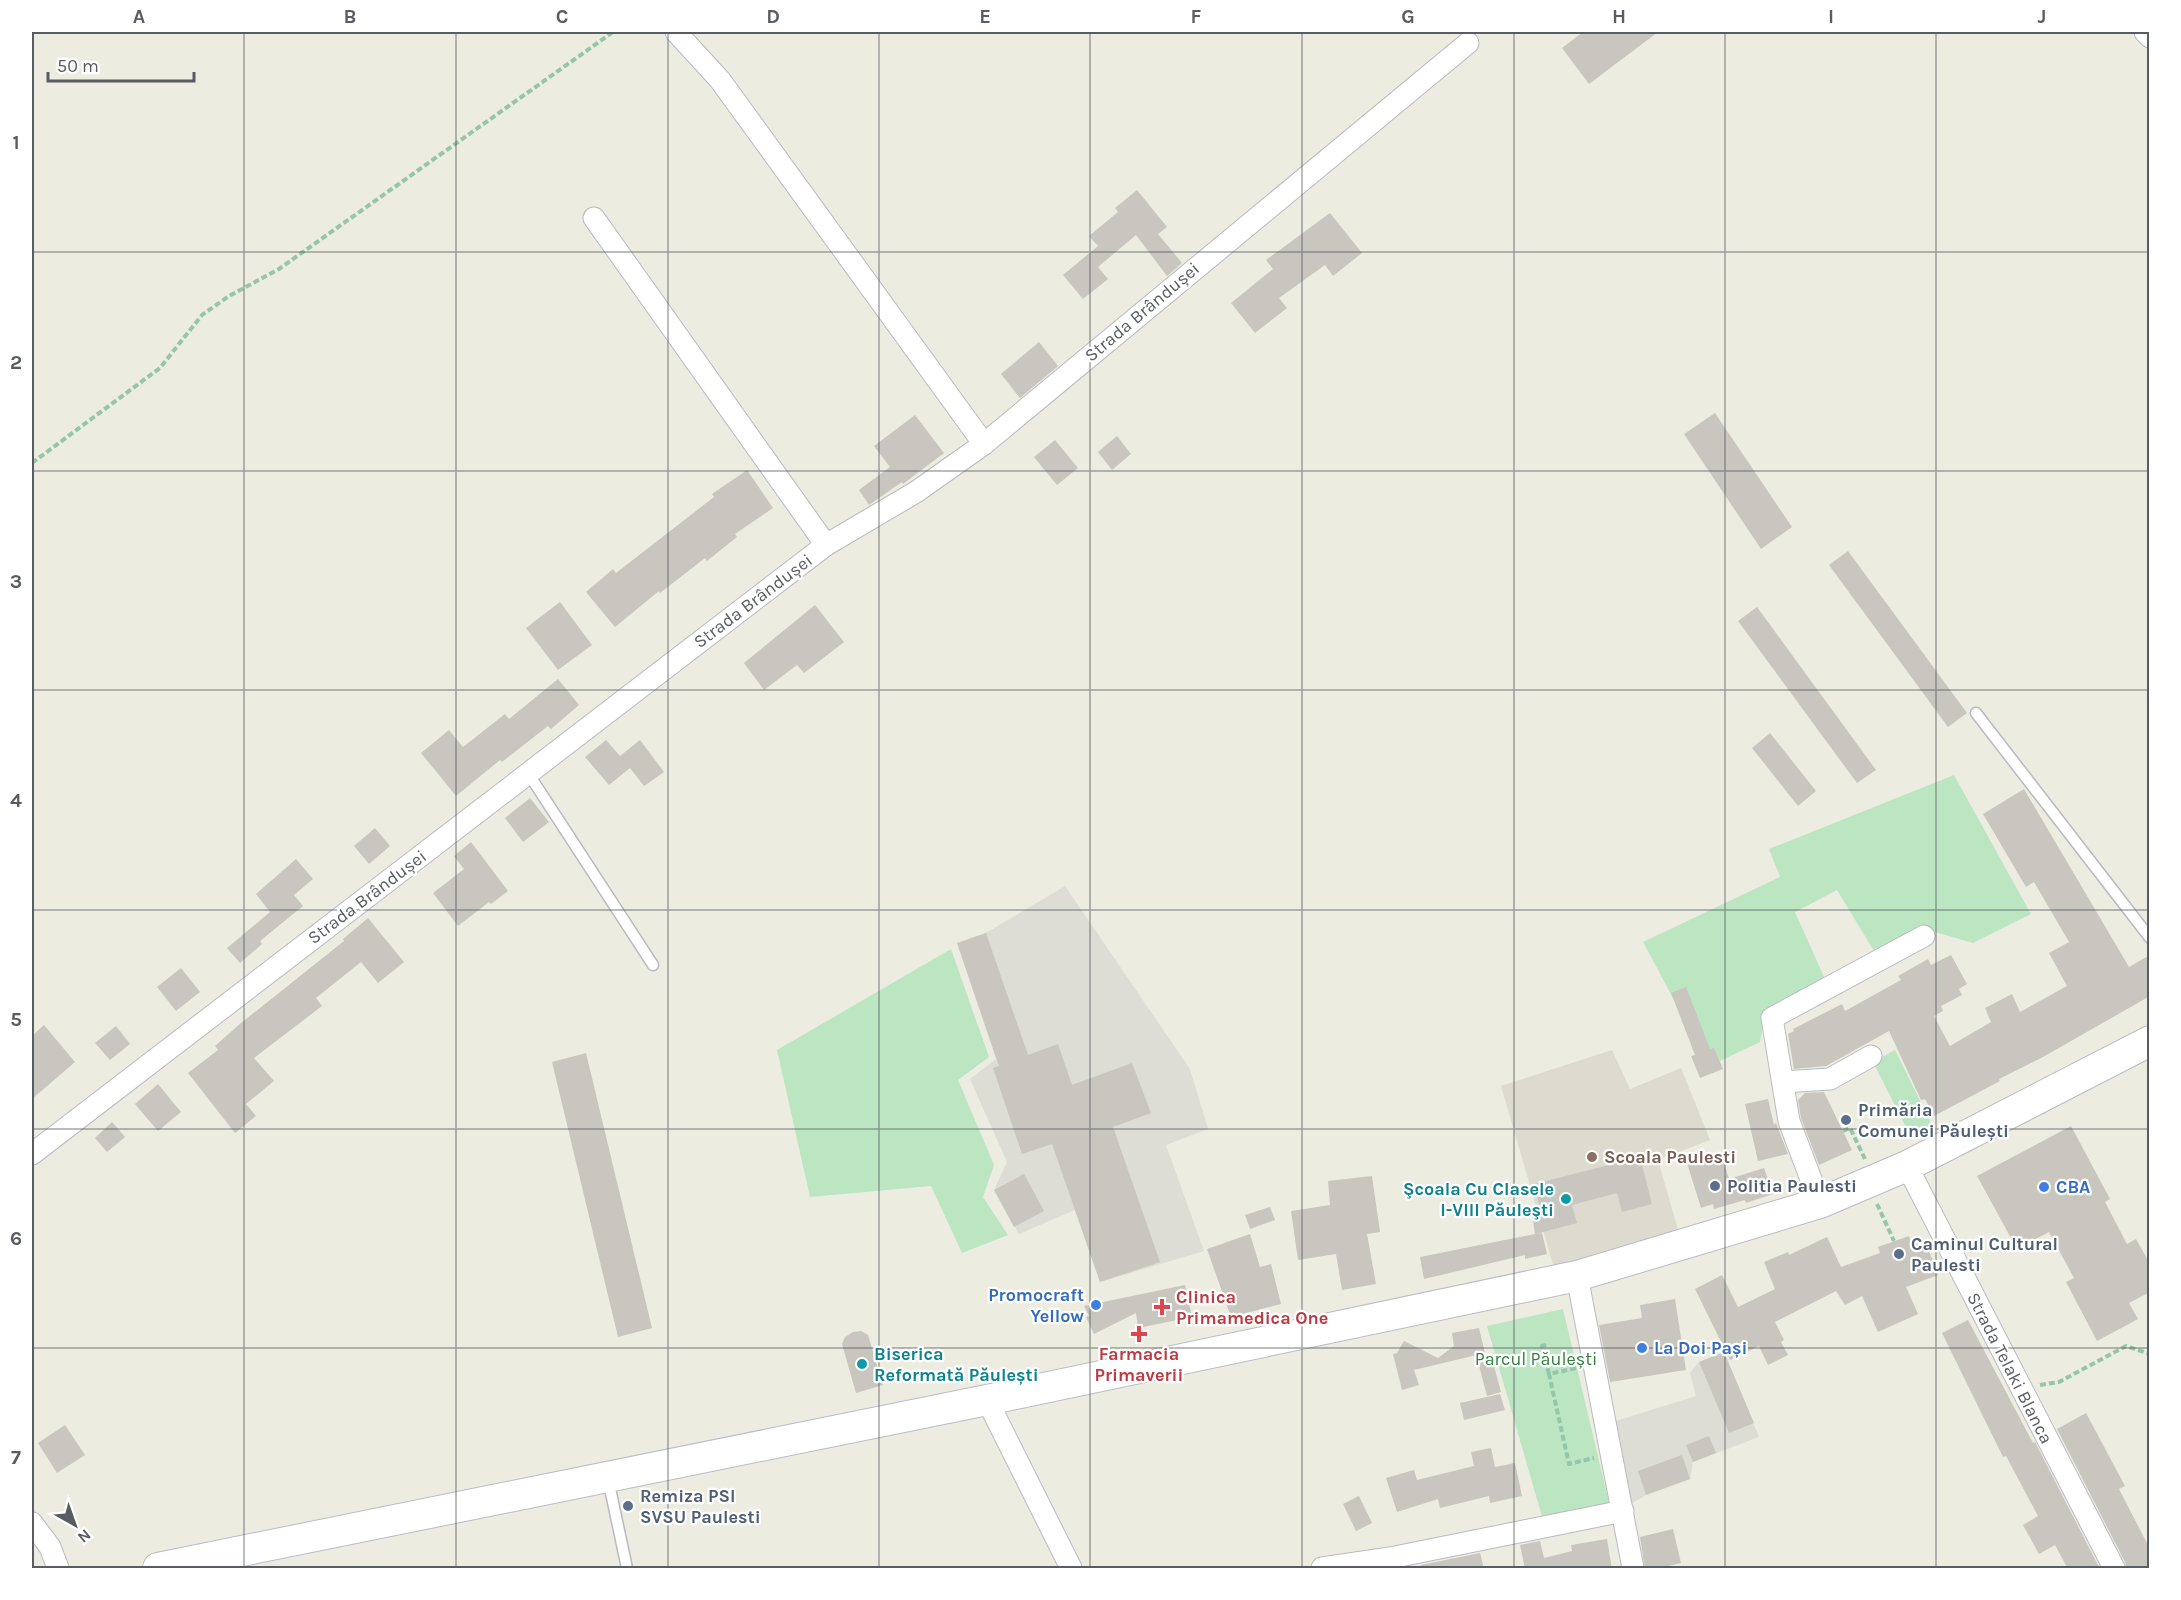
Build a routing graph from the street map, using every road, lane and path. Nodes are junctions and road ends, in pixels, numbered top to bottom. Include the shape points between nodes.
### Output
1 (613, 32) edge
2 (676, 32) edge
3 (2145, 32) edge
4 (2150, 37) edge
5 (1468, 43) dead end
6 (594, 218) dead end
7 (984, 444) junction
8 (32, 463) edge
9 (826, 545) junction
10 (1976, 713) dead end
11 (528, 773) junction
12 (1924, 936) dead end
13 (2150, 938) edge
14 (653, 965) dead end
15 (2150, 1041) edge
16 (1871, 1056) dead end
17 (1783, 1082) junction
18 (1843, 1131) dead end
19 (32, 1154) edge
20 (1907, 1167) junction
21 (1869, 1168) dead end
22 (1876, 1202) dead end
23 (1821, 1203) junction
24 (1894, 1241) dead end
25 (1577, 1276) junction
26 (1546, 1345) dead end
27 (2150, 1354) edge
28 (1571, 1369) dead end
29 (2011, 1369) junction
30 (1549, 1374) junction
31 (987, 1400) junction
32 (1591, 1459) dead end
33 (607, 1476) junction
34 (1623, 1512) junction
35 (32, 1523) edge
36 (58, 1569) edge
37 (158, 1569) edge
38 (627, 1569) edge
39 (1071, 1569) edge
40 (1322, 1569) edge
41 (1633, 1569) edge
42 (2114, 1569) edge

1 - 8 path via 279,268 202,315 160,368
2 - 7 street via 720,80
3 - 4 street
5 - 7 street, Strada Brândușei
6 - 9 street
7 - 9 street, Strada Brândușei via 916,492
9 - 11 street, Strada Brândușei
10 - 13 lane
11 - 14 lane
11 - 19 street, Strada Brândușei
12 - 17 street via 1772,1018
15 - 20 main road
16 - 17 street via 1830,1079
17 - 23 street via 1789,1120
18 - 21 path via 1850,1128
20 - 23 main road
20 - 29 street, Strada Telaki Blanca
22 - 24 path
23 - 25 main road
25 - 31 main road
25 - 34 street
26 - 30 path via 1542,1346
27 - 29 path via 2126,1346 2059,1382 2037,1385
28 - 30 path
29 - 42 street, Strada Telaki Blanca
30 - 32 path via 1569,1464
31 - 33 main road
31 - 39 street
33 - 37 main road
33 - 38 lane
34 - 40 street
34 - 41 street
35 - 36 street via 50,1547

